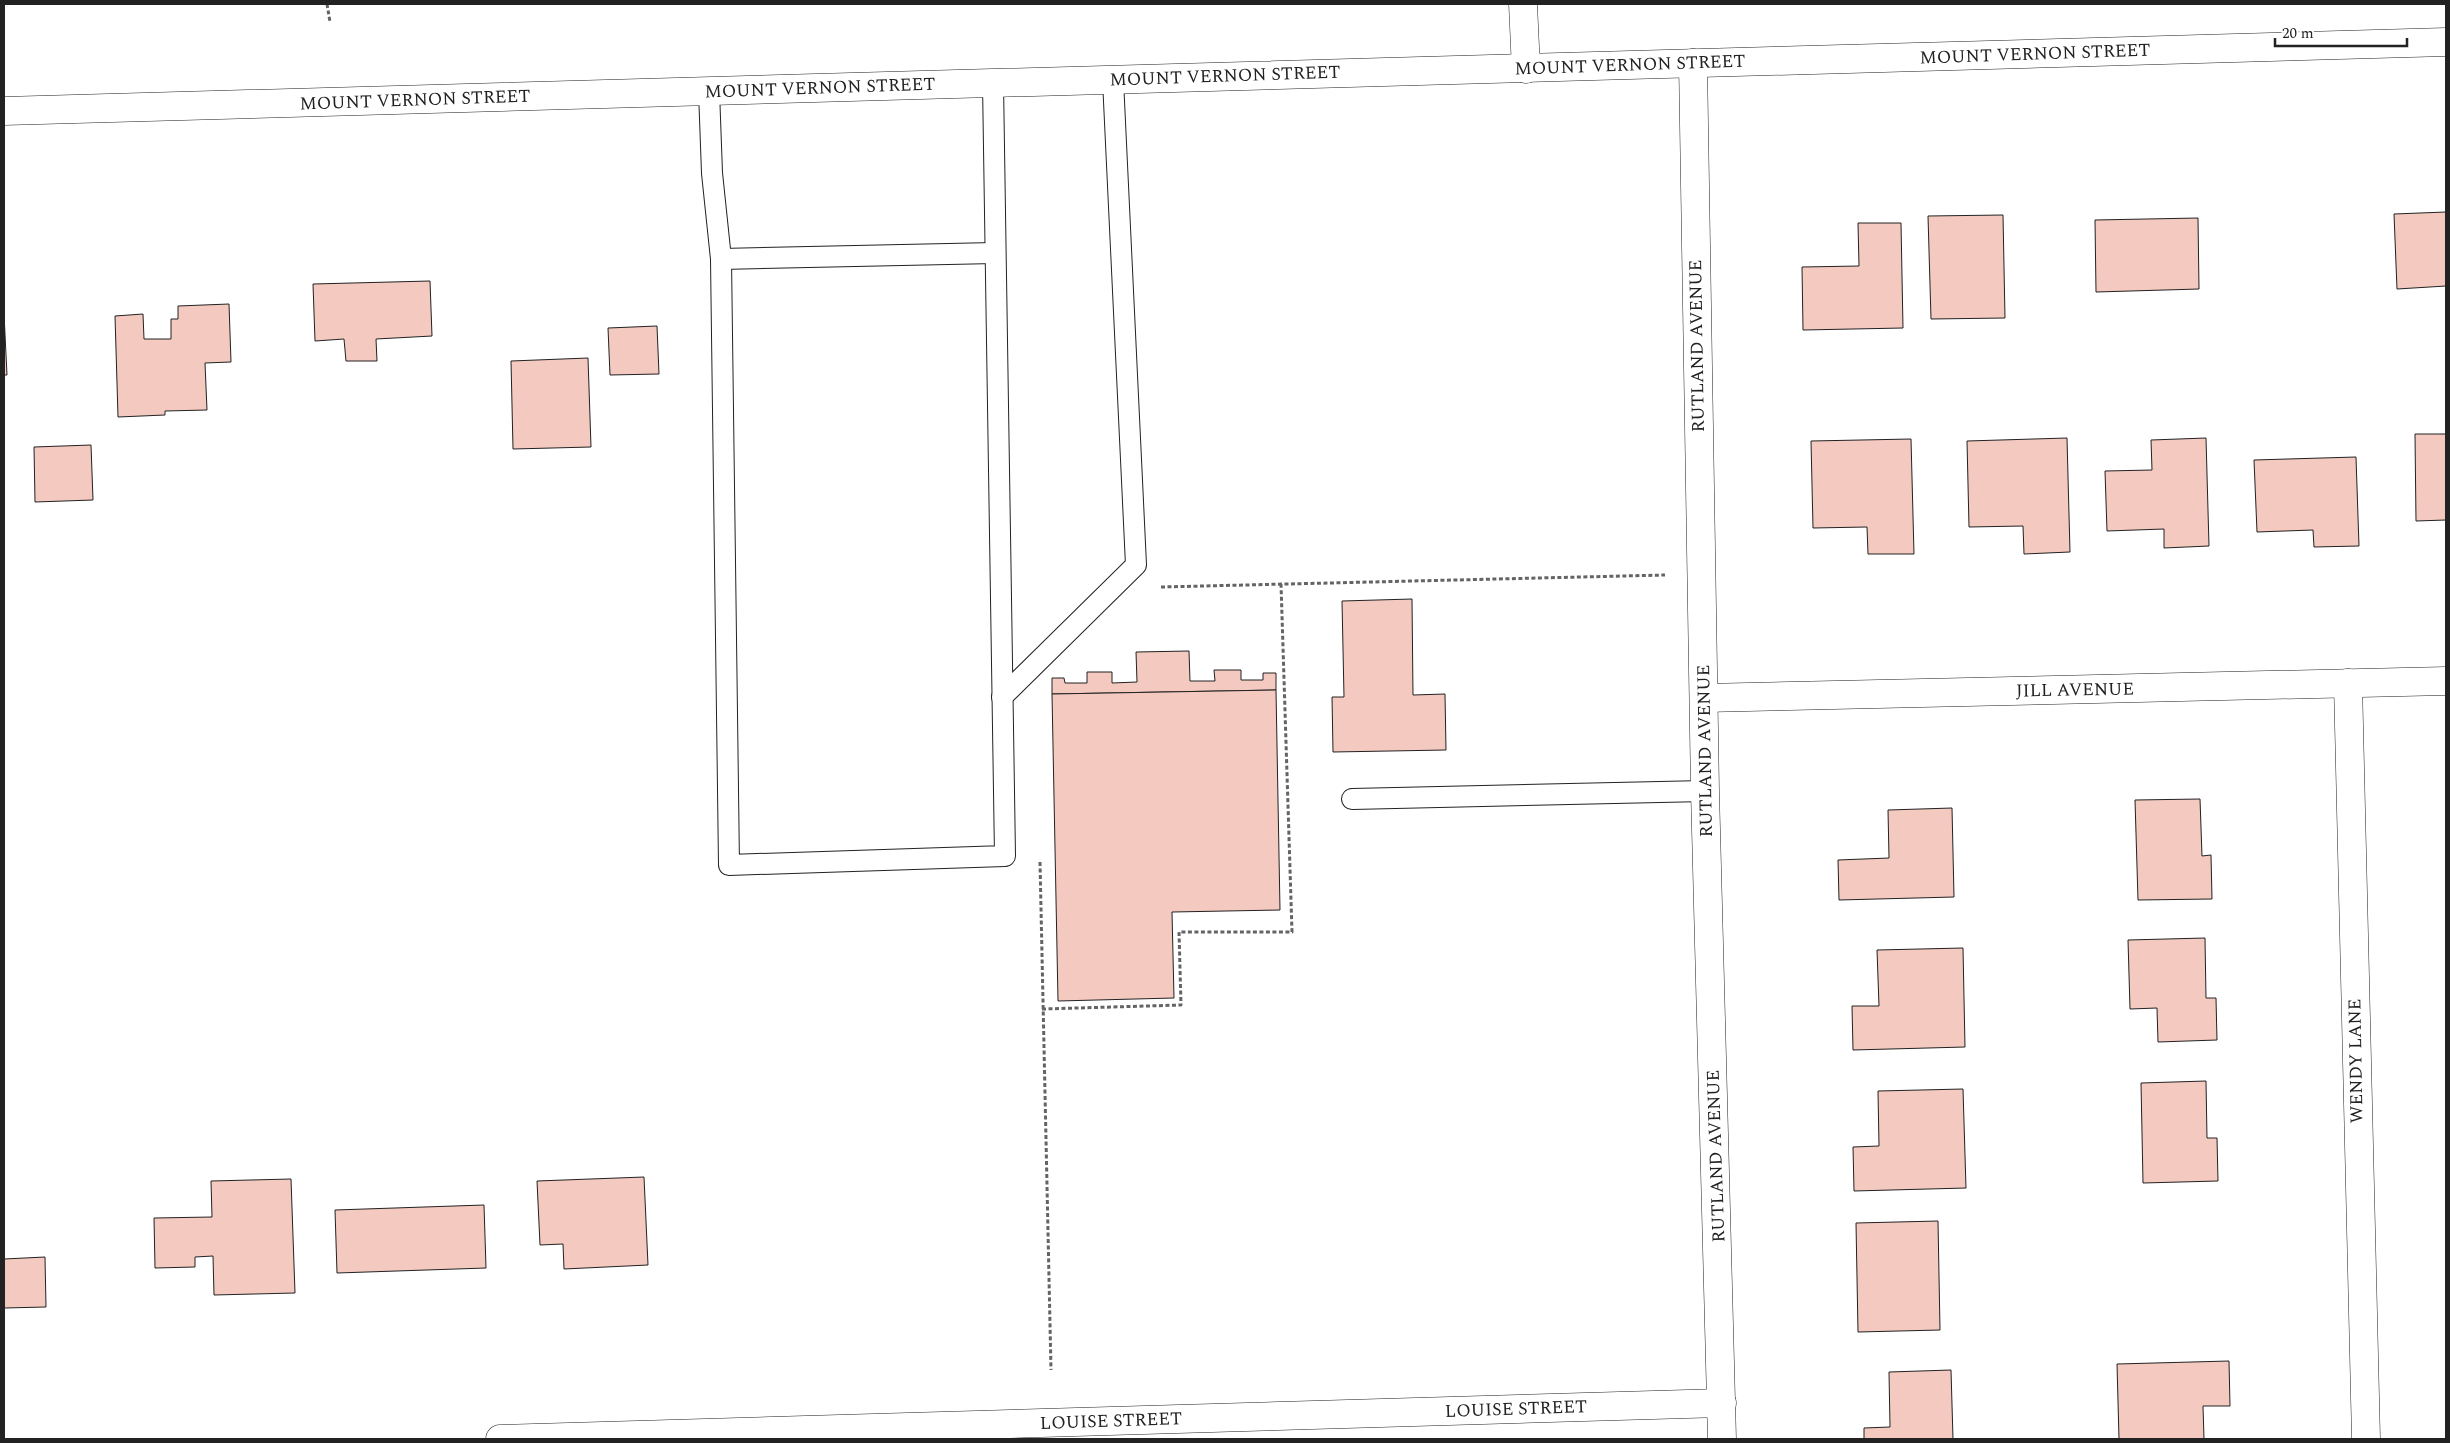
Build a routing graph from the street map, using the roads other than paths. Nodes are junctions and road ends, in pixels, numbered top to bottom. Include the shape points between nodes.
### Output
1 (1522, 4) edge
2 (2446, 42) edge
3 (1693, 63) junction
4 (1526, 68) junction
5 (1113, 80) junction
6 (993, 83) junction
7 (709, 91) junction
8 (4, 111) edge
9 (995, 253) junction
10 (721, 259) junction
11 (2446, 681) edge
12 (2348, 683) junction
13 (1002, 697) junction
14 (1704, 698) junction
15 (1705, 791) junction
16 (1352, 799) dead end
17 (1722, 1403) junction
18 (500, 1439) edge
19 (1722, 1439) edge
20 (2366, 1439) edge

1 - 4 street
2 - 3 street, MOUNT VERNON STREET
3 - 4 street, MOUNT VERNON STREET
3 - 14 street, RUTLAND AVENUE
4 - 5 street, MOUNT VERNON STREET
5 - 6 street, MOUNT VERNON STREET
5 - 13 lane via 1136,565
6 - 7 street, MOUNT VERNON STREET
6 - 9 lane
7 - 8 street, MOUNT VERNON STREET
7 - 10 lane via 712,174
9 - 10 lane
9 - 13 lane
10 - 13 lane via 729,866 1005,856
11 - 12 street, JILL AVENUE
12 - 14 street, JILL AVENUE
12 - 20 street, WENDY LANE
14 - 15 street, RUTLAND AVENUE
15 - 16 lane
15 - 17 street, RUTLAND AVENUE
17 - 18 street, LOUISE STREET
17 - 19 street, RUTLAND AVENUE

